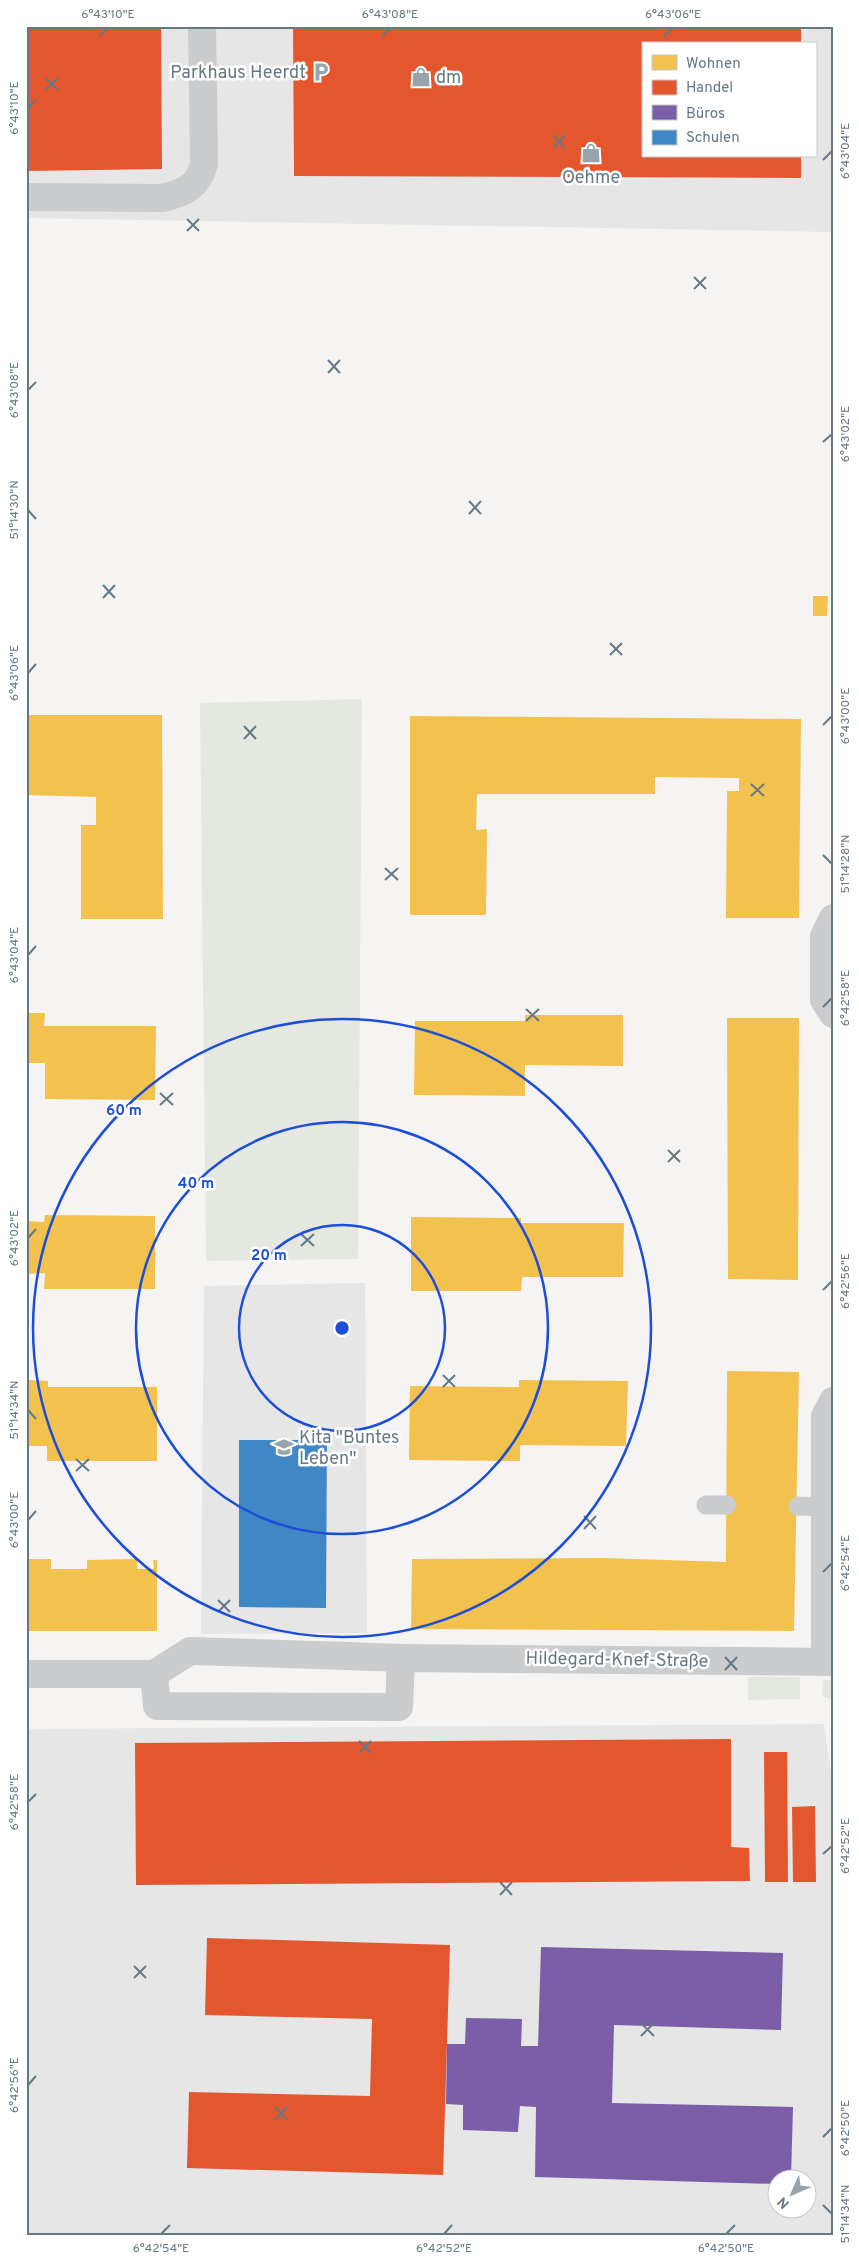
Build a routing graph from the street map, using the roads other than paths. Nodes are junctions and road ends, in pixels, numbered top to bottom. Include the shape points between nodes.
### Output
1 (202, 26) edge
2 (26, 197) edge
3 (833, 918) edge
4 (833, 1014) edge
5 (833, 1400) edge
6 (706, 1505) dead end
7 (727, 1505) dead end
8 (798, 1506) dead end
9 (825, 1507) junction
10 (401, 1658) junction
11 (829, 1662) edge
12 (26, 1674) edge
13 (154, 1674) junction

1 - 2 street via 204,164 195,184 181,194 162,198
3 - 4 street via 824,936 824,1000
5 - 9 street via 825,1416
6 - 7 lane
8 - 9 lane
9 - 11 street
10 - 11 street, Hildegard-Knef-Straße
10 - 13 street, Hildegard-Knef-Straße via 190,1651
10 - 13 street via 399,1707 157,1706
12 - 13 street

